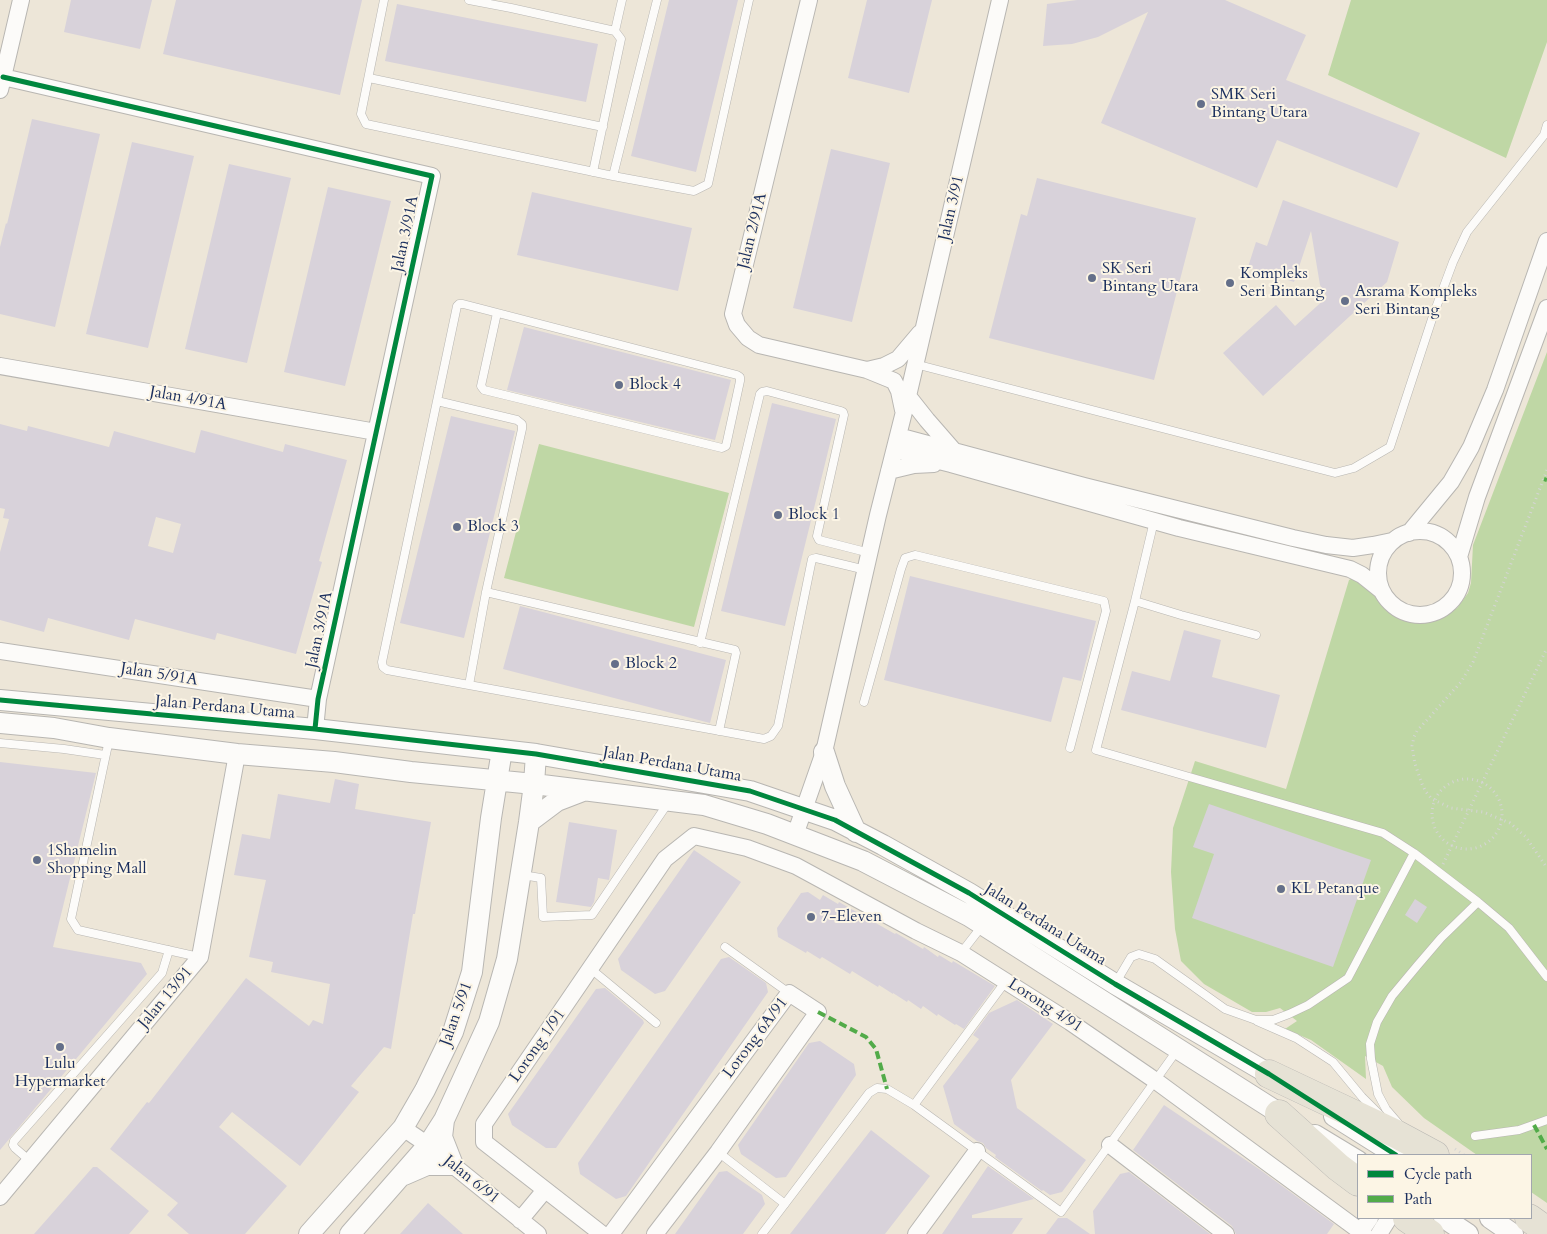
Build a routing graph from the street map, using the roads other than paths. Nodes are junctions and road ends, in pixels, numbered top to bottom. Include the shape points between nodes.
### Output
1 (21, 0) edge
2 (384, 0) edge
3 (469, 0) edge
4 (622, 0) edge
5 (657, 0) edge
6 (749, 0) edge
7 (809, 0) edge
8 (1000, 0) edge
9 (512, 4) edge
10 (616, 31) junction
11 (369, 78) junction
12 (2, 83) edge
13 (1547, 125) edge
14 (603, 127) junction
15 (593, 172) junction
16 (613, 176) junction
17 (1547, 241) edge
18 (1547, 308) edge
19 (497, 313) junction
20 (923, 329) junction
21 (915, 364) junction
22 (0, 366) edge
23 (867, 370) junction
24 (908, 396) junction
25 (437, 400) junction
26 (903, 415) junction
27 (376, 432) junction
28 (896, 443) junction
29 (953, 457) junction
30 (889, 471) junction
31 (1154, 521) junction
32 (1409, 533) junction
33 (1392, 541) junction
34 (870, 553) junction
35 (1459, 557) junction
36 (866, 570) junction
37 (1382, 591) junction
38 (486, 592) junction
39 (1135, 601) junction
40 (1256, 635) dead end
41 (700, 643) junction
42 (0, 651) edge
43 (469, 685) junction
44 (318, 699) junction
45 (0, 700) edge
46 (864, 702) dead end
47 (0, 723) edge
48 (315, 729) junction
49 (718, 731) junction
50 (0, 743) edge
51 (107, 746) junction
52 (1070, 748) dead end
53 (502, 750) junction
54 (824, 752) junction
55 (237, 754) junction
56 (536, 754) junction
57 (359, 766) junction
58 (462, 777) junction
59 (497, 780) junction
60 (534, 784) junction
61 (585, 790) junction
62 (670, 801) junction
63 (804, 808) junction
64 (491, 818) junction
65 (529, 822) junction
66 (856, 832) junction
67 (795, 834) junction
68 (694, 836) joint
69 (1414, 853) junction
70 (520, 875) junction
71 (1478, 902) junction
72 (982, 926) junction
73 (725, 947) dead end
74 (169, 950) junction
75 (961, 952) junction
76 (200, 957) junction
77 (591, 969) junction
78 (1547, 977) edge
79 (1006, 981) junction
80 (1115, 984) junction
81 (789, 993) junction
82 (1256, 1020) junction
83 (656, 1023) dead end
84 (1179, 1049) junction
85 (1270, 1074) joint
86 (1156, 1081) junction
87 (914, 1105) junction
88 (1278, 1114) junction
89 (444, 1120) junction
90 (1547, 1120) edge
91 (403, 1128) junction
92 (1475, 1136) dead end
93 (428, 1145) junction
94 (1110, 1145) junction
95 (1420, 1146) edge
96 (977, 1151) junction
97 (718, 1152) junction
98 (1357, 1159) edge
99 (30, 1161) junction
100 (453, 1165) junction
101 (400, 1177) junction
102 (1357, 1181) edge
103 (545, 1190) junction
104 (0, 1197) edge
105 (785, 1204) junction
106 (1388, 1219) edge
107 (1491, 1219) edge
108 (1530, 1219) edge
109 (520, 1220) junction
110 (1427, 1227) edge
111 (1363, 1229) edge
112 (1547, 1231) edge
113 (310, 1234) edge
114 (350, 1234) edge
115 (538, 1234) edge
116 (602, 1234) edge
117 (611, 1234) edge
118 (655, 1234) edge
119 (762, 1234) edge
120 (916, 1234) edge
121 (1226, 1234) edge
122 (1379, 1234) edge
123 (1468, 1234) edge
124 (1513, 1234) edge

1 - 12 street
2 - 11 lane
3 - 9 lane
4 - 10 lane
5 - 16 lane
6 - 16 lane via 708,184 694,191
7 - 23 street, Jalan 2/91A via 733,314 737,325 759,345
8 - 20 street, Jalan 3/91
9 - 10 lane
10 - 14 lane via 621,39
11 - 14 lane
11 - 15 lane via 361,114 366,124
12 - 27 street, Jalan 3/91A via 432,176
13 - 21 lane via 1544,135 1467,232 1434,313 1390,447 1354,468 1335,473
14 - 15 lane
15 - 16 lane
17 - 32 street via 1495,390 1470,447 1452,482
18 - 35 street via 1477,497
19 - 19 lane via 738,375 740,380 726,446 722,448 484,390 481,386
19 - 25 lane via 463,304 457,306
20 - 21 street, Jalan 3/91
20 - 23 street via 898,359
21 - 24 street, Jalan 3/91
22 - 27 street, Jalan 4/91A
23 - 26 street, Jalan 2/91A via 894,380
24 - 26 street, Jalan 3/91
24 - 29 street
25 - 38 lane via 522,424
25 - 43 lane via 382,662 387,670
26 - 28 street, Jalan 3/91
27 - 44 street, Jalan 3/91A
28 - 29 street
28 - 30 street, Jalan 3/91
29 - 30 street
29 - 31 street
29 - 33 street via 1326,545 1353,548
30 - 34 street, Jalan 3/91
31 - 37 street via 1350,569
31 - 39 lane
32 - 33 street
32 - 35 street via 1417,530 1442,537
33 - 37 street via 1378,564
34 - 36 street, Jalan 3/91
34 - 41 lane via 819,540 817,536 843,412 762,392
35 - 37 street via 1460,585 1444,608 1416,615 1390,603
36 - 49 lane via 813,558 778,726 764,740
36 - 54 street, Jalan 3/91
38 - 41 lane
38 - 43 lane
39 - 40 lane
39 - 69 lane via 1096,750 1383,833
41 - 49 lane via 735,650 736,653
42 - 44 street, Jalan 5/91A
43 - 49 lane
44 - 48 street, Jalan 3/91A
45 - 48 street, Jalan Perdana Utama
46 - 52 lane via 901,569 905,558 915,555 1104,601 1106,611
47 - 51 street via 54,728
48 - 53 street, Jalan Perdana Utama
48 - 57 street via 321,749
50 - 51 lane via 64,749
51 - 55 street
51 - 74 lane via 71,919 78,930
53 - 56 street, Jalan Perdana Utama
53 - 59 street, Jalan 5/91
54 - 63 street, Jalan 3/91
54 - 66 street
55 - 57 street
55 - 76 street, Jalan 13/91
56 - 60 street, Jalan 5/91
56 - 63 street, Jalan Perdana Utama via 750,791
57 - 58 street
58 - 59 street
58 - 64 street via 486,800
59 - 60 street, Jalan Perdana Utama
59 - 64 street, Jalan 5/91
60 - 61 street, Jalan Perdana Utama
60 - 65 street, Jalan 5/91
61 - 62 street, Jalan Perdana Utama
61 - 65 street via 557,801
62 - 67 street, Jalan Perdana Utama via 704,805
62 - 70 lane via 592,915 543,917 541,878
63 - 66 street, Jalan Perdana Utama
63 - 67 street, Jalan 3/91
64 - 91 street, Jalan 5/91 via 472,972 453,1032
65 - 70 street, Jalan 5/91
66 - 80 street, Jalan Perdana Utama via 969,893
67 - 72 street, Jalan Perdana Utama via 863,861
68 - 75 street, Lorong 4/91 via 747,848 796,866
68 - 77 street, Lorong 1/91 via 665,859
69 - 71 lane
69 - 82 lane via 1348,978 1290,1014 1273,1020
70 - 89 street, Jalan 5/91 via 507,959 489,1022
71 - 78 lane via 1509,928
71 - 95 lane via 1441,938 1392,996 1377,1022 1370,1044 1378,1094 1386,1109
72 - 75 lane
72 - 84 street, Jalan Perdana Utama
73 - 81 lane
74 - 76 lane
74 - 99 lane via 162,973 14,1141 15,1148
75 - 79 street, Lorong 4/91
76 - 99 street, Jalan 13/91
77 - 83 lane
77 - 103 street, Lorong 1/91 via 484,1124 484,1142
79 - 86 street, Lorong 4/91
79 - 87 lane
80 - 82 lane via 1131,958 1139,954 1155,959 1225,1009
80 - 85 street, Jalan Perdana Utama
81 - 97 street, Lorong 6A/91 via 818,1012
81 - 117 street, Lorong 6A/91
82 - 95 lane via 1296,1038 1333,1062 1378,1113
84 - 86 lane
84 - 88 street, Jalan Perdana Utama
85 - 95 highway
86 - 94 lane
86 - 111 street, Lorong 4/91
87 - 96 lane
87 - 105 lane via 887,1089 877,1088 869,1093
88 - 98 street, Jalan Perdana Utama
88 - 102 highway
89 - 93 street, Jalan 5/91
89 - 100 street via 442,1138
90 - 92 lane via 1519,1130
91 - 93 street, Jalan 6/91
91 - 113 street, Jalan 5/91
93 - 100 street, Jalan 6/91
93 - 101 street, Jalan 5/91
94 - 96 lane via 1061,1212
94 - 121 street
96 - 120 street
97 - 105 lane
97 - 118 street, Lorong 6A/91
99 - 104 street, Jalan 13/91
100 - 101 street via 427,1165
100 - 109 street, Jalan 6/91
101 - 114 street, Jalan 5/91
103 - 109 street
103 - 116 street, Lorong 1/91
105 - 119 lane
106 - 122 street
107 - 124 street
108 - 112 highway
109 - 115 street, Jalan 6/91
110 - 123 street

